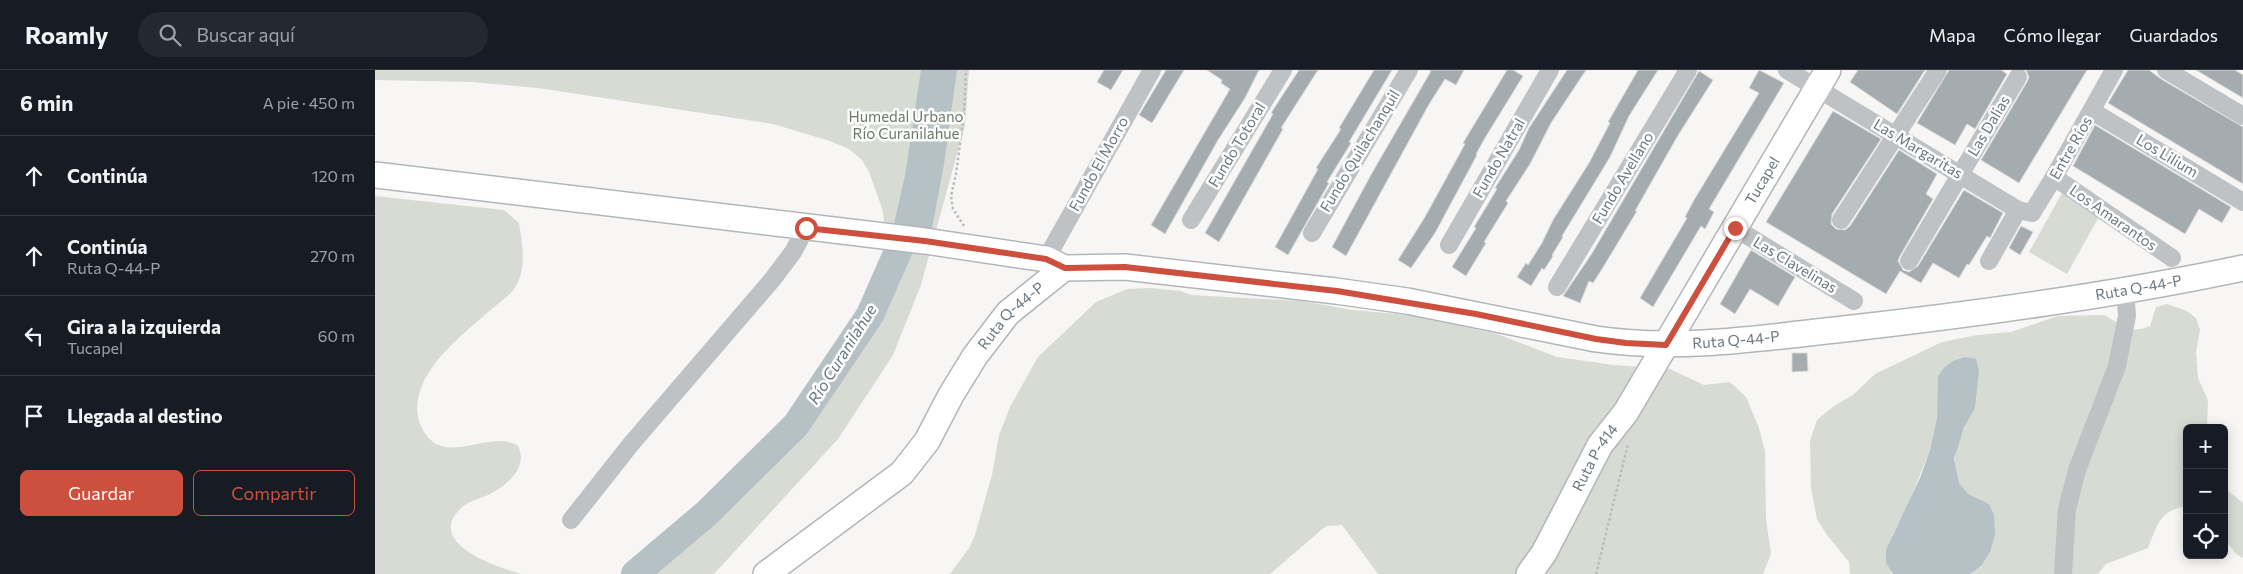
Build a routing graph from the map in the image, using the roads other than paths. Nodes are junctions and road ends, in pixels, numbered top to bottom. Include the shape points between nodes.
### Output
1 (1152, 70) edge
2 (1283, 70) edge
3 (1409, 70) edge
4 (1688, 70) edge
5 (1787, 70) edge
6 (1938, 70) edge
7 (2165, 70) edge
8 (1547, 71) edge
9 (2108, 72) edge
10 (2018, 77) dead end
11 (1823, 79) edge
12 (2092, 111) junction
13 (2243, 116) edge
14 (1897, 136) junction
15 (1960, 174) junction
16 (375, 175) edge
17 (2054, 177) junction
18 (2243, 202) edge
19 (2018, 210) junction
20 (1191, 220) dead end
21 (1841, 220) dead end
22 (806, 228) junction
23 (1735, 228) junction
24 (1312, 233) dead end
25 (1449, 245) dead end
26 (2172, 258) dead end
27 (1909, 261) dead end
28 (1989, 261) dead end
29 (1055, 264) junction
30 (2243, 268) edge
31 (1557, 287) dead end
32 (2125, 290) junction
33 (1855, 300) dead end
34 (1666, 345) junction
35 (571, 520) dead end
36 (766, 574) edge
37 (1529, 574) edge
38 (2063, 574) edge

1 - 29 street, Fundo El Morro
2 - 20 street, Fundo Totoral
3 - 24 street, Fundo Quilachanquil
4 - 31 street, Fundo Avellano
5 - 11 street, Las Margaritas
6 - 14 street
7 - 13 street
8 - 25 street, Fundo Natral
9 - 12 street, Entre Ríos
10 - 15 street, Las Dalias
11 - 14 street, Las Margaritas
11 - 23 street, Tucapel
12 - 17 street, Entre Ríos
12 - 18 street, Los Lilium
14 - 15 street, Las Margaritas
14 - 21 street
15 - 19 street, Las Margaritas
15 - 27 street, Las Dalias
16 - 22 street
17 - 19 street, Entre Ríos via 2031,213
17 - 26 street, Los Amarantos
19 - 28 street
22 - 29 street via 925,241
22 - 35 street via 772,280 631,444
23 - 33 street, Las Clavelinas
23 - 34 street, Tucapel
29 - 34 street, Ruta Q-44-P via 1125,267 1337,291 1456,310 1596,339
29 - 36 street, Ruta Q-44-P via 1008,313 975,356 927,441 902,472
30 - 32 street, Ruta Q-44-P
32 - 34 street, Ruta Q-44-P via 1943,318
32 - 38 street via 2127,316 2117,366 2077,470 2067,509
34 - 37 street, Ruta P-414 via 1626,412 1600,445 1544,553

